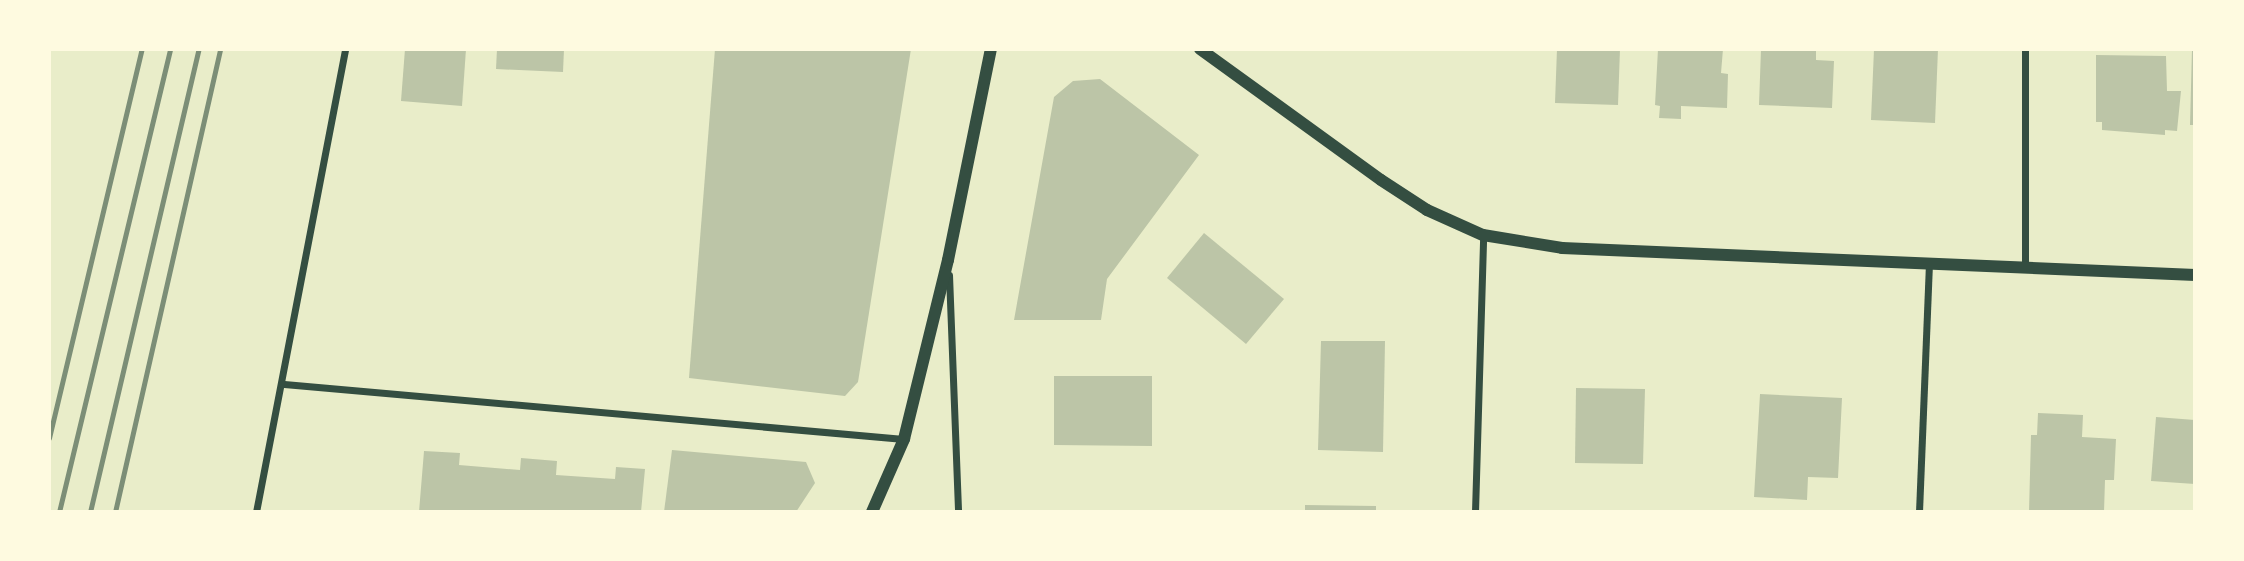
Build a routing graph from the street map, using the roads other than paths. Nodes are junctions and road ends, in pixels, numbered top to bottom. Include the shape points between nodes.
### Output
1 (345, 49) edge
2 (991, 49) edge
3 (1200, 49) edge
4 (2025, 49) edge
5 (1483, 236) junction
6 (948, 260) junction
7 (1929, 264) junction
8 (2025, 268) junction
9 (2195, 275) edge
10 (284, 384) junction
11 (904, 439) junction
12 (256, 512) edge
13 (872, 512) edge
14 (958, 512) edge
15 (1475, 512) edge
16 (1919, 512) edge

1 - 10 street
2 - 6 street
3 - 5 street via 1381,180 1427,210
4 - 8 street
5 - 7 street via 1562,248
5 - 15 street
6 - 11 street
6 - 14 street
7 - 8 street
7 - 16 street
8 - 9 street
10 - 11 street
10 - 12 street
11 - 13 street

